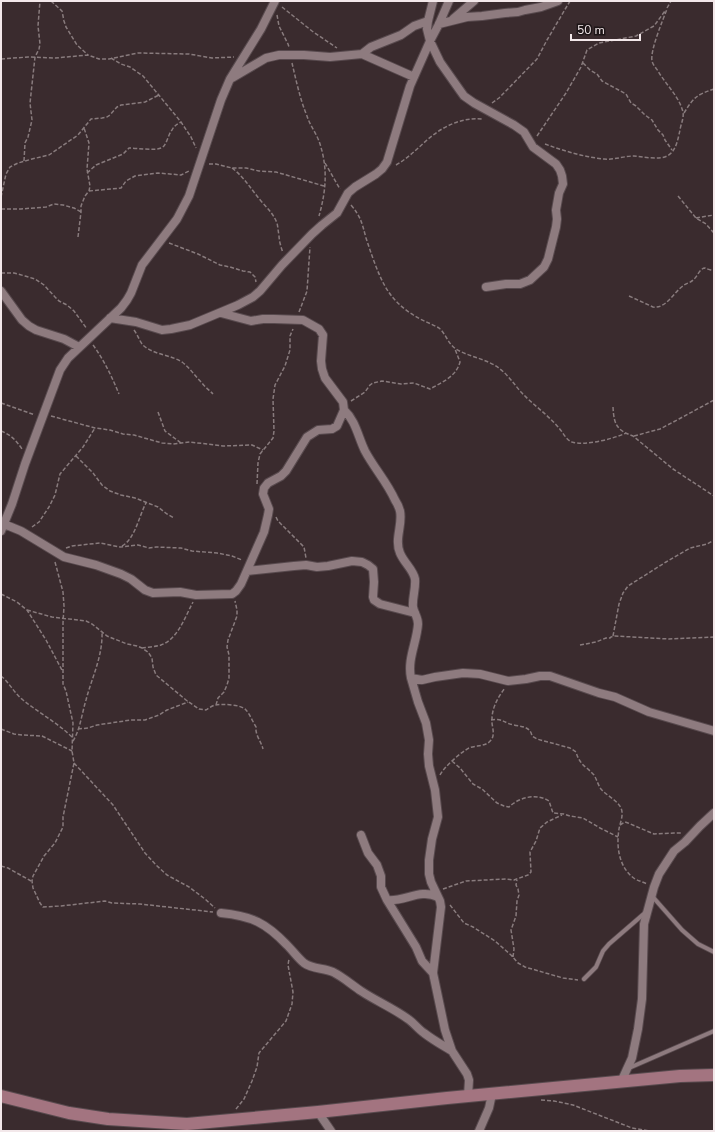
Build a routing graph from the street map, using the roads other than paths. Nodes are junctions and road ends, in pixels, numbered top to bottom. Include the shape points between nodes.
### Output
1 (275, 1) edge
2 (433, 1) edge
3 (449, 1) edge
4 (474, 1) edge
5 (558, 1) edge
6 (452, 20) junction
7 (428, 21) junction
8 (439, 24) junction
9 (430, 41) junction
10 (362, 54) junction
11 (414, 77) junction
12 (230, 79) junction
13 (486, 287) dead end
14 (1, 291) edge
15 (222, 312) junction
16 (110, 318) junction
17 (79, 347) junction
18 (344, 410) junction
19 (3, 527) edge
20 (248, 569) junction
21 (415, 613) junction
22 (411, 678) junction
23 (714, 731) edge
24 (714, 813) edge
25 (361, 835) dead end
26 (652, 891) junction
27 (437, 895) junction
28 (387, 900) junction
29 (646, 912) junction
30 (221, 913) road end
31 (714, 952) edge
32 (433, 973) junction
33 (584, 979) road end
34 (714, 1032) edge
35 (452, 1051) junction
36 (628, 1068) junction
37 (714, 1075) edge
38 (621, 1082) junction
39 (492, 1094) junction
40 (1, 1096) edge
41 (468, 1096) junction
42 (318, 1112) junction
43 (172, 1127) edge
44 (331, 1131) edge
45 (479, 1131) edge

1 - 12 street
2 - 7 street
3 - 8 street
4 - 6 street
5 - 6 street via 518,12
6 - 8 street
7 - 9 street
7 - 10 street via 371,47
8 - 9 street
9 - 11 street
9 - 13 street via 440,62 464,96 524,132 533,147 556,164 562,176 563,184 556,210 557,219 544,267 530,280 520,284
10 - 11 street
10 - 12 street via 330,57 279,55 266,58
11 - 15 street via 391,152 382,169 348,193 337,213 314,232 260,291 248,300
12 - 16 street via 220,100 189,196 177,219 142,265 127,300
14 - 17 street via 29,326 64,338
15 - 16 street via 190,325 166,330
15 - 18 street via 251,321 303,320 319,329 322,335 322,369 325,378 343,402
16 - 17 street
17 - 19 street via 60,370
18 - 20 street via 337,426 318,430 307,437 286,471 264,488 263,494 269,509 264,532
18 - 21 street via 350,415 364,450 399,507 398,544 400,553 415,578
19 - 20 street via 21,531 64,557 121,574 145,590 153,592 196,595 233,593 241,584
20 - 21 street via 306,565 317,567 352,561 362,562 373,569 374,600
21 - 22 street via 418,624 409,670
22 - 23 street via 422,680 456,674 474,674 511,681 550,676 615,697 649,712
22 - 27 street via 429,740 429,766 438,817 432,839 429,874
24 - 26 street via 674,851 659,874
25 - 28 street via 368,853 377,865 381,887
26 - 29 street
26 - 31 lane via 682,930 698,944
27 - 28 street via 430,893 395,901
27 - 32 street via 441,907
28 - 32 street via 422,961
29 - 33 lane via 609,944 596,967
29 - 36 street via 642,999 638,1029
30 - 35 street via 252,918 266,925 305,964 333,972 409,1019 434,1041
32 - 35 street
34 - 36 lane
35 - 41 street via 467,1074
36 - 38 street
37 - 38 street
38 - 39 street
39 - 41 street
39 - 45 street
40 - 43 street via 69,1113
41 - 42 street
42 - 43 street
42 - 44 street

